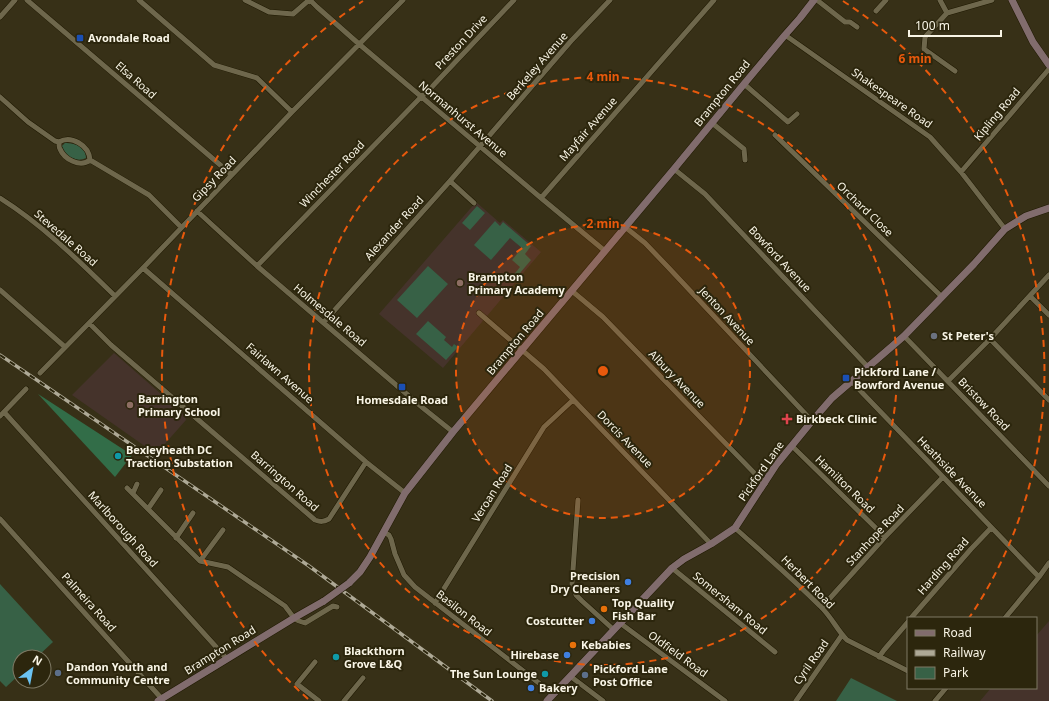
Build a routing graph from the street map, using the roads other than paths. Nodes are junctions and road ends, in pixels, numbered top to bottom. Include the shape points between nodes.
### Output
1 (15, 0) edge
2 (27, 0) edge
3 (139, 0) edge
4 (245, 0) edge
5 (309, 0) edge
6 (403, 0) edge
7 (514, 0) edge
8 (610, 0) edge
9 (714, 0) edge
10 (815, 0) edge
11 (886, 0) edge
12 (940, 0) edge
13 (992, 0) edge
14 (1012, 0) edge
15 (876, 11) dead end
16 (947, 13) junction
17 (0, 17) edge
18 (857, 26) dead end
19 (785, 34) junction
20 (359, 44) junction
21 (1049, 65) edge
22 (1049, 69) edge
23 (955, 71) dead end
24 (744, 84) junction
25 (0, 97) edge
26 (421, 97) junction
27 (292, 112) junction
28 (797, 114) dead end
29 (712, 123) junction
30 (775, 136) dead end
31 (59, 142) junction
32 (480, 146) junction
33 (90, 160) junction
34 (745, 160) dead end
35 (674, 169) junction
36 (961, 172) junction
37 (232, 175) junction
38 (450, 181) junction
39 (0, 198) edge
40 (541, 198) junction
41 (474, 203) dead end
42 (1049, 208) edge
43 (197, 211) junction
44 (181, 227) junction
45 (625, 227) junction
46 (1005, 229) junction
47 (605, 251) junction
48 (257, 266) junction
49 (143, 268) junction
50 (1049, 275) edge
51 (0, 290) edge
52 (572, 291) junction
53 (115, 296) junction
54 (1030, 296) junction
55 (942, 297) junction
56 (479, 313) dead end
57 (1049, 315) edge
58 (324, 322) junction
59 (89, 324) junction
60 (904, 336) junction
61 (990, 339) junction
62 (65, 346) junction
63 (522, 350) junction
64 (868, 367) junction
65 (40, 373) dead end
66 (851, 381) junction
67 (948, 381) junction
68 (26, 388) dead end
69 (573, 400) junction
70 (1049, 400) edge
71 (2, 414) edge
72 (812, 421) junction
73 (453, 432) junction
74 (792, 446) junction
75 (366, 462) junction
76 (943, 477) junction
77 (137, 484) dead end
78 (765, 484) junction
79 (1049, 486) edge
80 (127, 488) dead end
81 (161, 490) dead end
82 (406, 492) junction
83 (132, 493) junction
84 (578, 500) dead end
85 (148, 509) junction
86 (193, 514) dead end
87 (0, 519) edge
88 (735, 528) junction
89 (991, 528) junction
90 (223, 530) dead end
91 (383, 532) junction
92 (885, 537) junction
93 (176, 538) junction
94 (711, 544) junction
95 (200, 561) junction
96 (1049, 563) edge
97 (672, 568) junction
98 (1039, 577) junction
99 (435, 603) junction
100 (337, 607) dead end
101 (822, 607) junction
102 (912, 617) edge
103 (1006, 617) edge
104 (294, 618) junction
105 (620, 623) junction
106 (907, 623) edge
107 (614, 630) junction
108 (842, 635) junction
109 (775, 652) dead end
110 (879, 657) junction
111 (227, 659) junction
112 (315, 662) dead end
113 (907, 671) edge
114 (570, 676) junction
115 (363, 678) dead end
116 (944, 689) edge
117 (553, 694) junction
118 (160, 700) edge
119 (319, 701) edge
120 (344, 701) edge
121 (547, 701) edge
122 (603, 701) edge
123 (725, 701) edge
124 (796, 701) edge
125 (935, 701) edge

1 - 17 street
2 - 37 street, Elsa Road
3 - 27 street via 214,65 257,78
4 - 5 street via 269,12 294,14
5 - 20 street, Normanhurst Avenue
6 - 20 street, Gipsy Road
7 - 26 street, Preston Drive
8 - 32 street, Berkeley Avenue
9 - 40 street, Mayfair Avenue
10 - 18 street via 845,22
10 - 19 street, Brampton Road
11 - 15 street
12 - 16 street
13 - 16 street
14 - 21 street via 1033,42
16 - 23 street via 925,36 924,49
19 - 24 street, Brampton Road
19 - 36 street, Shakespeare Road via 930,137
20 - 26 street, Normanhurst Avenue
20 - 27 street, Gipsy Road
22 - 36 street, Kipling Road
24 - 28 street via 788,122
24 - 29 street, Brampton Road
25 - 31 street via 28,122
26 - 32 street, Normanhurst Avenue
26 - 48 street, Winchester Road
27 - 37 street, Gipsy Road
29 - 34 street via 744,149
29 - 35 street, Brampton Road
30 - 55 street, Orchard Close
31 - 33 street via 70,140 79,143
31 - 33 street via 64,154 72,161 80,163
32 - 38 street, Alexander Road
32 - 40 street, Normanhurst Avenue
33 - 44 street via 148,195
35 - 45 street, Brampton Road
35 - 64 street, Bowford Avenue via 705,194
36 - 46 street, Shakespeare Road
37 - 43 street, Gipsy Road
38 - 41 street
38 - 58 street, Alexander Road
39 - 53 street, Stevedale Road via 39,226
40 - 47 street, Normanhurst Avenue
42 - 46 street, Pickford Lane via 1026,216
43 - 44 street, Gipsy Road
43 - 48 street, Holmesdale Road
44 - 49 street, Gipsy Road
45 - 47 street, Brampton Road
45 - 72 street, Jenton Avenue via 645,243
46 - 55 street, Pickford Lane
47 - 52 street, Brampton Road
48 - 58 street, Holmesdale Road
49 - 53 street, Gipsy Road
49 - 75 street, Fairlawn Avenue
50 - 54 street
51 - 62 street
52 - 63 street, Brampton Road
52 - 78 street, Albury Avenue via 603,317
53 - 59 street, Gipsy Road
54 - 57 street
54 - 61 street
55 - 60 street, Pickford Lane
56 - 63 street, Dorcis Avenue
58 - 73 street, Holmesdale Road
59 - 62 street, Gipsy Road
59 - 75 street, Barrington Road via 314,520 320,522 329,518
60 - 64 street, Pickford Lane
60 - 67 street, Bristow Road
61 - 67 street
61 - 70 street
62 - 65 street, Gipsy Road
63 - 69 street, Dorcis Avenue
63 - 73 street, Brampton Road
64 - 66 street, Pickford Lane
66 - 72 street, Pickford Lane
66 - 76 street, Heathside Avenue
67 - 79 street, Bristow Road
68 - 71 street
69 - 94 street, Dorcis Avenue
69 - 99 street, Veroan Road via 544,427
71 - 111 street, Marlborough Road
72 - 74 street, Pickford Lane
73 - 82 street, Brampton Road
74 - 78 street, Pickford Lane via 776,465
74 - 92 street, Hamilton Road
75 - 82 street, Fairlawn Avenue
76 - 89 street, Heathside Avenue
76 - 92 street, Stanhope Road
77 - 83 street
78 - 88 street, Pickford Lane
80 - 83 street
81 - 85 street
82 - 91 street, Brampton Road
83 - 85 street
84 - 107 street via 572,584 576,595
85 - 93 street
86 - 93 street
87 - 118 street, Palmeira Road
88 - 94 street, Pickford Lane
88 - 101 street, Herbert Road
89 - 98 street, Heathside Avenue
89 - 102 street, Harding Road
90 - 95 street
91 - 99 street, Basilon Road via 391,539 404,575
91 - 104 street, Brampton Road, bridge via 370,557 349,583
92 - 101 street, Stanhope Road
93 - 95 street
94 - 97 street, Pickford Lane
95 - 104 street via 228,567 285,606
96 - 98 street
97 - 105 street, Pickford Lane
97 - 109 street, Somersham Road
98 - 103 street
99 - 117 street, Basilon Road
100 - 104 street via 333,606 305,623
101 - 108 street, Herbert Road
104 - 111 street, Brampton Road
105 - 107 street, Pickford Lane
105 - 123 street, Oldfield Road
106 - 110 street
107 - 114 street, Pickford Lane
108 - 110 street, Herbert Road
108 - 124 street, Cyril Road
110 - 113 street, Herbert Road
111 - 118 street, Brampton Road
112 - 119 street via 297,684
114 - 117 street, Pickford Lane
114 - 122 street
115 - 120 street
116 - 125 street
117 - 121 street, Pickford Lane

